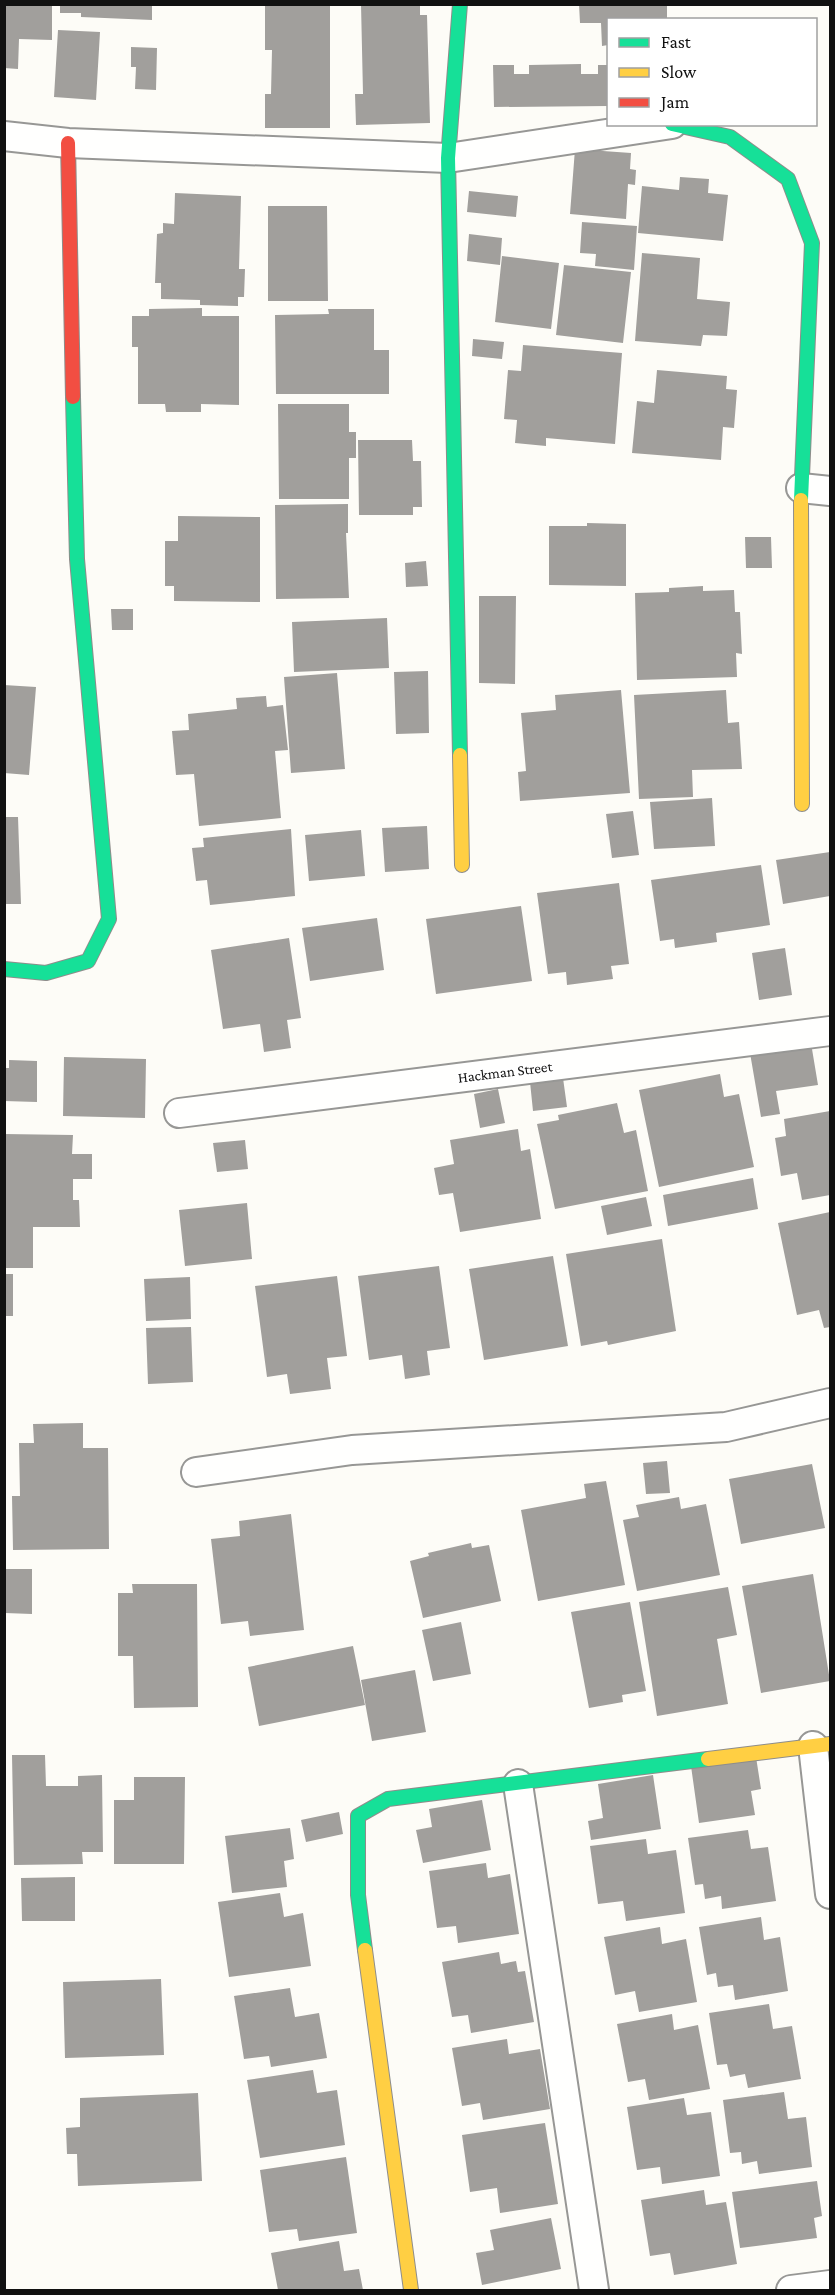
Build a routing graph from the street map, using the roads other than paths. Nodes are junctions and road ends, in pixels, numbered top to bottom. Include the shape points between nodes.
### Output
1 (459, 4) edge
2 (659, 126) edge
3 (681, 126) edge
4 (4, 136) edge
5 (68, 143) junction
6 (448, 158) junction
7 (822, 242) edge
8 (801, 488) junction
9 (831, 491) edge
10 (802, 804) dead end
11 (462, 865) dead end
12 (4, 969) edge
13 (831, 1031) edge
14 (179, 1113) dead end
15 (831, 1403) edge
16 (196, 1472) dead end
17 (822, 1745) edge
18 (518, 1784) junction
19 (831, 1894) edge
20 (831, 2285) edge
21 (411, 2290) edge
22 (594, 2290) edge
23 (790, 2290) edge

1 - 6 street
2 - 6 street
3 - 7 street via 730,137 788,179
4 - 5 street
5 - 6 street
5 - 12 street via 77,559 108,919 88,961 46,973
6 - 11 street
7 - 8 street
8 - 9 street
8 - 10 street
13 - 14 street, Hackman Street
15 - 16 street via 726,1427 352,1450
17 - 18 street
17 - 19 street
18 - 21 street via 388,1799 358,1816 358,1895
18 - 22 street
20 - 23 street

